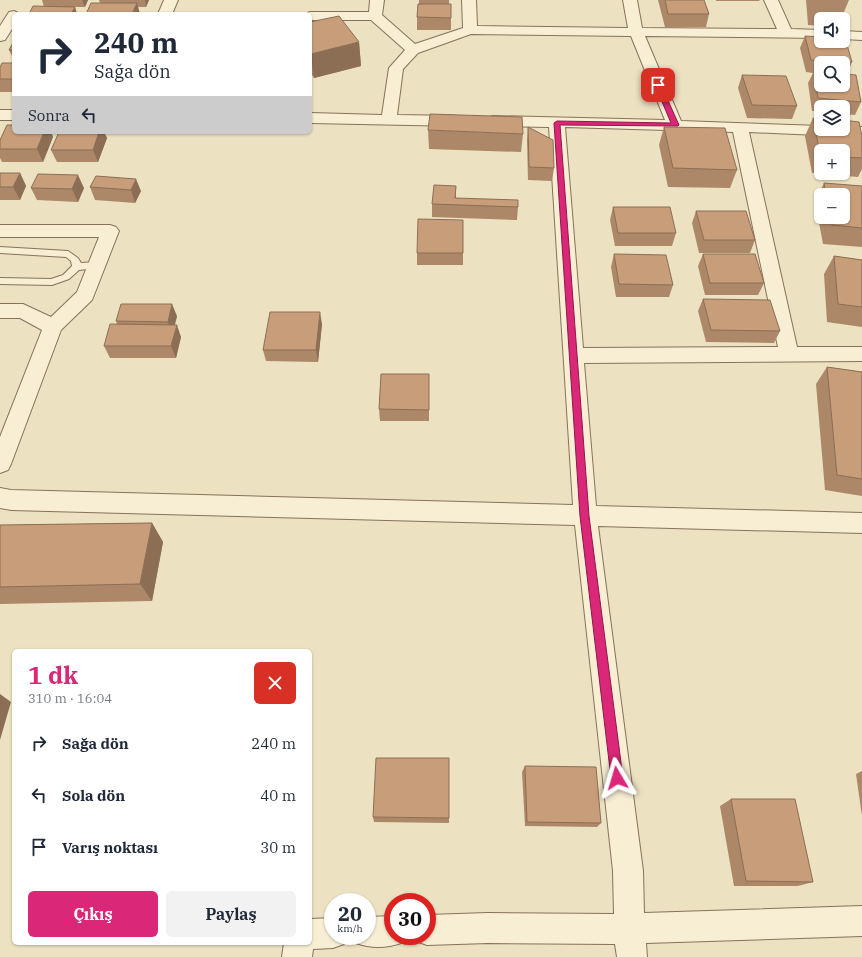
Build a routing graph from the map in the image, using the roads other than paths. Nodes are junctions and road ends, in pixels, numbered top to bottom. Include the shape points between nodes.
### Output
1 (170, 0) edge
2 (377, 0) edge
3 (469, 0) edge
4 (630, 0) edge
5 (771, 0) edge
6 (166, 12) edge
7 (312, 16) edge
8 (375, 16) junction
9 (12, 18) edge
10 (470, 30) junction
11 (636, 32) junction
12 (786, 33) junction
13 (814, 34) edge
14 (850, 35) edge
15 (862, 36) edge
16 (0, 37) edge
17 (413, 50) junction
18 (0, 115) edge
19 (12, 115) edge
20 (312, 118) edge
21 (389, 120) junction
22 (557, 123) junction
23 (675, 125) junction
24 (740, 128) junction
25 (862, 132) edge
26 (0, 231) edge
27 (0, 250) edge
28 (96, 265) junction
29 (77, 267) junction
30 (0, 281) edge
31 (0, 311) edge
32 (53, 327) junction
33 (789, 354) junction
34 (862, 354) edge
35 (573, 356) junction
36 (0, 464) edge
37 (0, 498) edge
38 (584, 516) junction
39 (862, 523) edge
40 (862, 921) edge
41 (436, 930) edge
42 (324, 933) edge
43 (312, 934) edge
44 (631, 943) edge
45 (299, 945) edge
46 (297, 957) edge

1 - 6 street
2 - 8 street
3 - 10 street
4 - 11 street
5 - 12 street
7 - 8 street
8 - 17 street
9 - 16 street
10 - 11 street
10 - 17 street
11 - 12 street
11 - 23 street
12 - 13 street
14 - 15 street
17 - 21 street via 396,68
18 - 19 street
20 - 21 street
21 - 22 street
22 - 23 street
22 - 35 street
23 - 24 street
24 - 25 street
24 - 33 street
26 - 28 street via 110,231
27 - 29 lane via 68,254 75,260
28 - 29 lane
28 - 32 street via 86,295
29 - 30 lane via 66,277 52,282
31 - 32 street via 23,311
32 - 36 street
33 - 34 street
33 - 35 street
35 - 38 street
37 - 38 street
38 - 39 street
38 - 44 street via 628,871
40 - 44 street
41 - 44 street via 488,928
42 - 43 street
45 - 46 street

